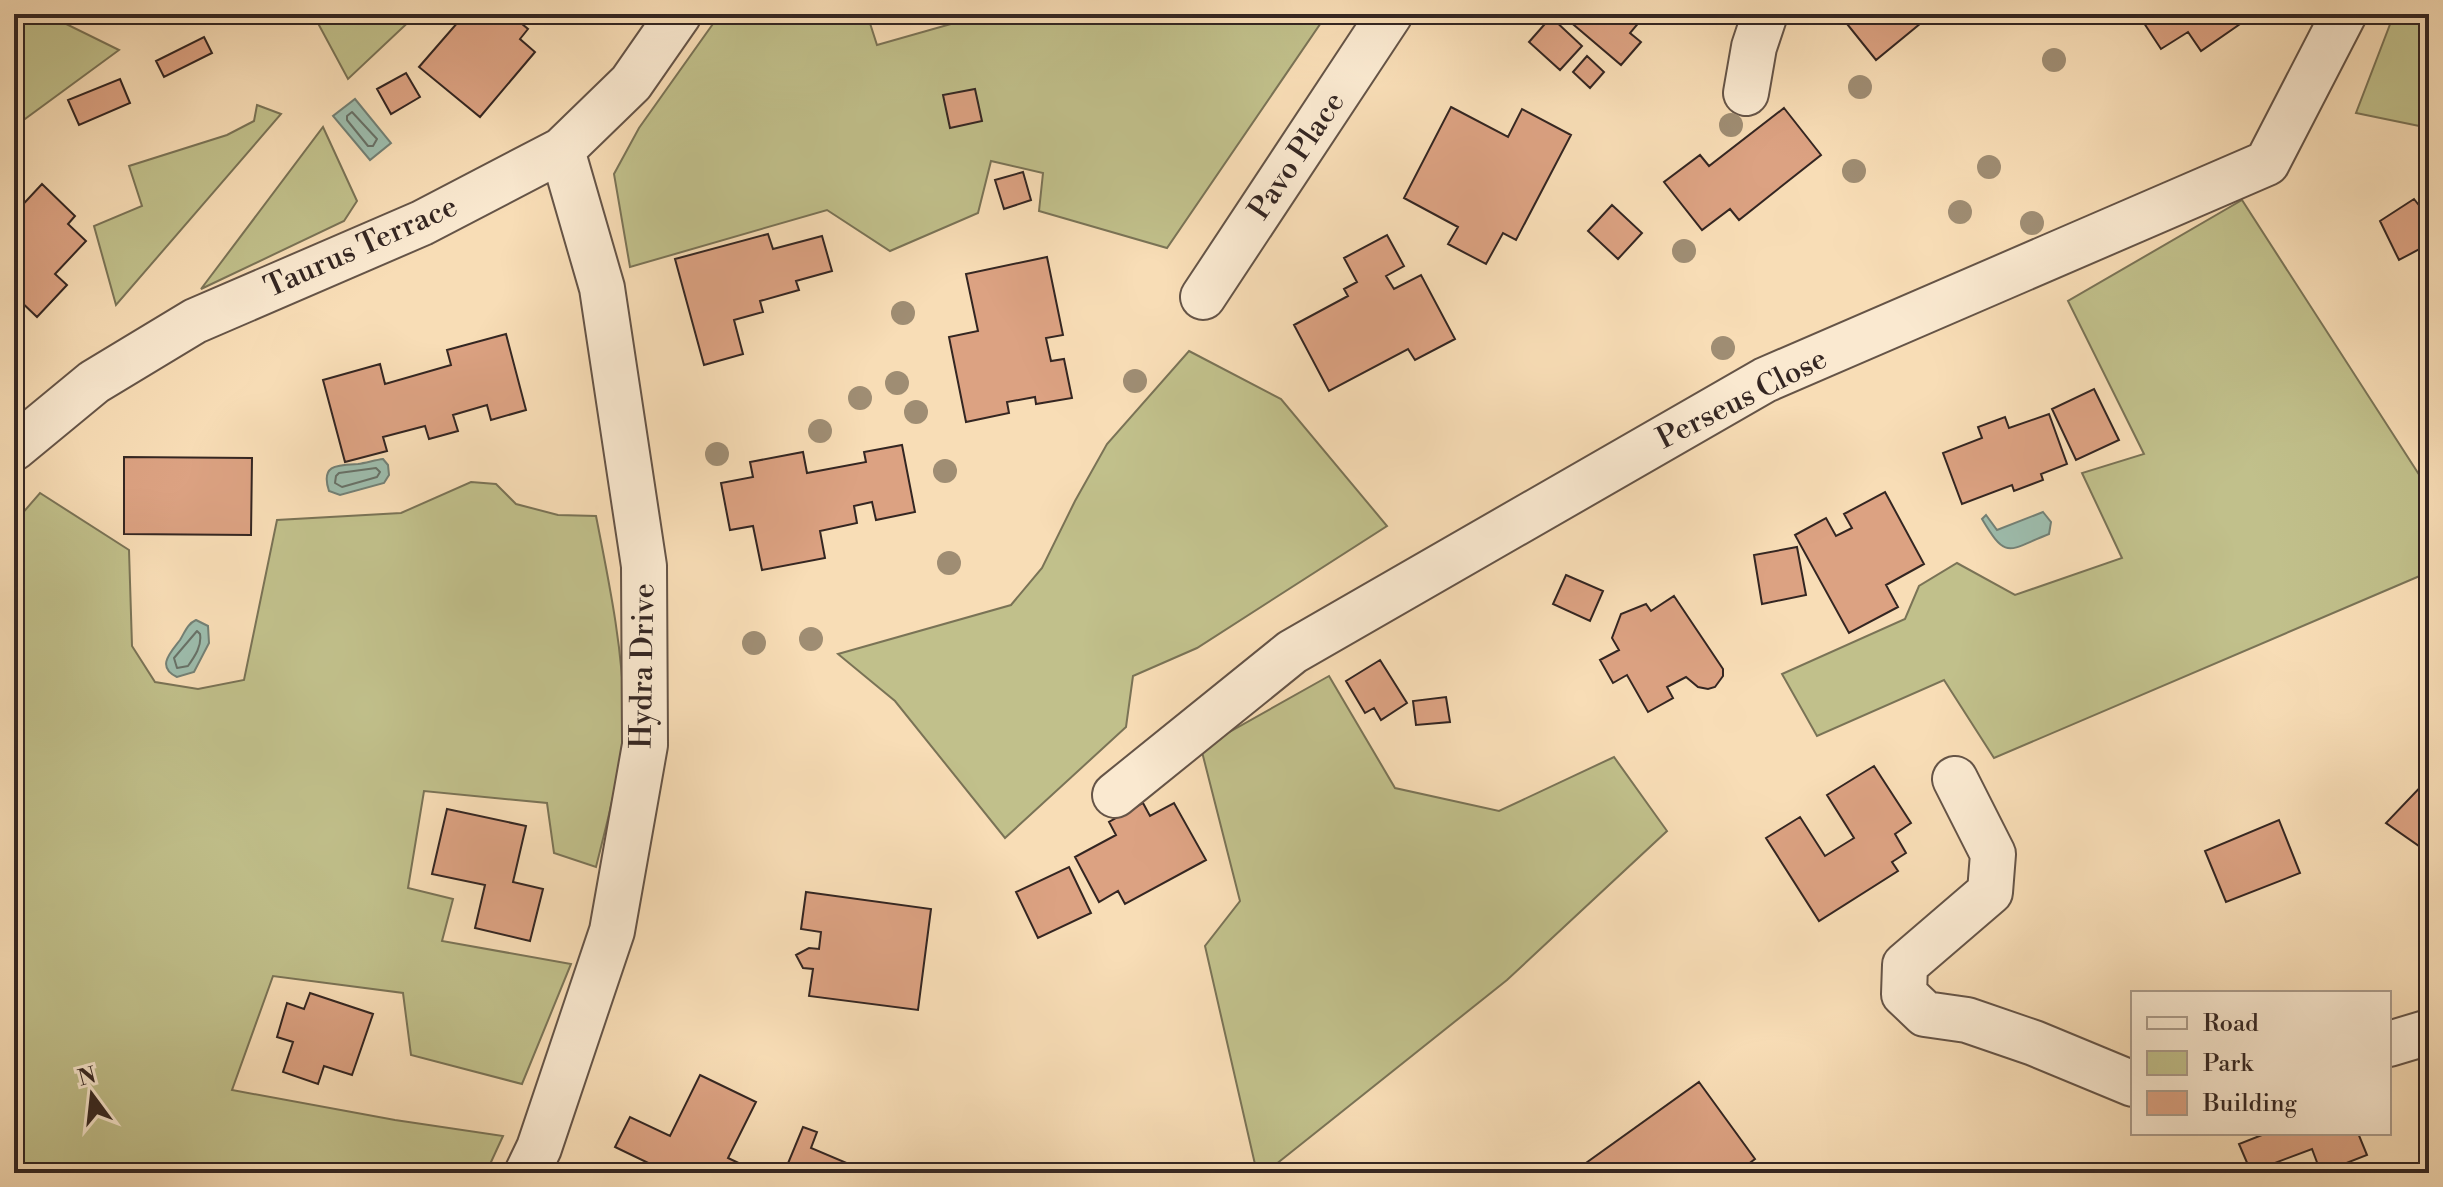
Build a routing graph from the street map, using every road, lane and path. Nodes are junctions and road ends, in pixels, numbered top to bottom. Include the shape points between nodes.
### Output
1 (679, 14) edge
2 (1390, 14) edge
3 (1765, 14) edge
4 (2344, 14) edge
5 (1746, 93) dead end
6 (562, 150) junction
7 (1203, 297) dead end
8 (14, 448) edge
9 (1955, 779) dead end
10 (1115, 795) dead end
11 (2429, 1032) edge
12 (2391, 1043) edge
13 (2131, 1083) edge
14 (527, 1173) edge

1 - 6 street, Taurus Terrace via 631,83
2 - 7 street, Pavo Place
3 - 5 street
4 - 10 street, Perseus Close via 2267,163 1765,380 1292,652
6 - 8 street, Taurus Terrace via 422,223 195,321 94,382
6 - 14 street, Hydra Drive via 602,288 644,566 645,745 612,931
9 - 13 street via 1993,854 1990,892 1905,965 1904,994 1925,1014 1967,1020
11 - 12 street

